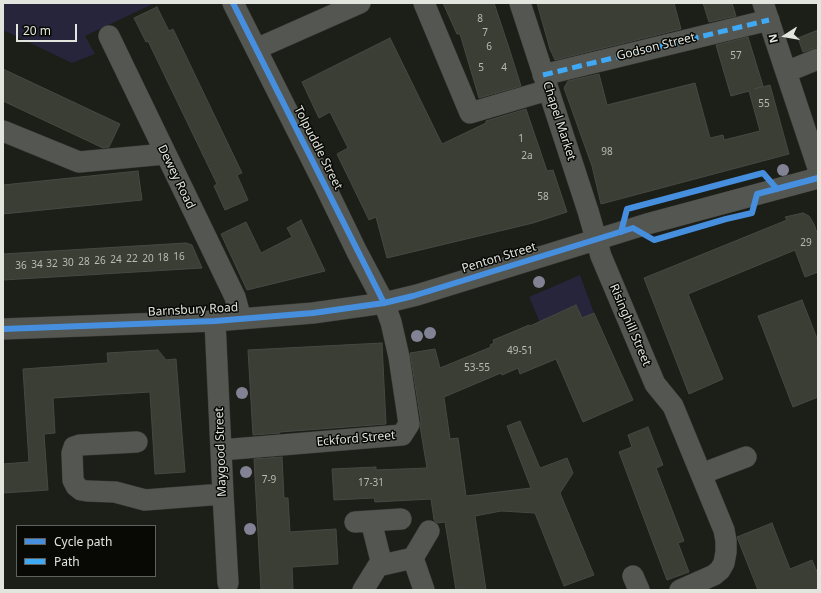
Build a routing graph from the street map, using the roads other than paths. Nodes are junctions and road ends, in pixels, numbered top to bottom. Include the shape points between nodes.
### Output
1 (233, 3) edge
2 (360, 3) edge
3 (424, 3) edge
4 (520, 3) edge
5 (766, 11) edge
6 (109, 36) dead end
7 (256, 50) junction
8 (818, 59) edge
9 (786, 72) junction
10 (546, 82) junction
11 (3, 130) edge
12 (165, 154) junction
13 (818, 168) edge
14 (818, 178) edge
15 (596, 240) junction
16 (384, 304) junction
17 (241, 319) junction
18 (215, 321) junction
19 (3, 329) edge
20 (137, 442) dead end
21 (221, 450) junction
22 (746, 457) dead end
23 (701, 474) junction
24 (223, 494) junction
25 (401, 519) dead end
26 (429, 531) dead end
27 (413, 558) junction
28 (382, 565) junction
29 (228, 583) dead end
30 (363, 590) edge
31 (424, 590) edge
32 (680, 590) edge

1 - 7 street, Tolpuddle Street
2 - 7 street
3 - 10 street, Godson Street via 470,113
4 - 10 street, Chapel Market
5 - 9 street
5 - 10 street, Godson Street
6 - 12 street, Dewey Road
7 - 16 street, Tolpuddle Street
8 - 9 street
9 - 13 street
10 - 15 street, Chapel Market
11 - 12 street via 79,162
12 - 17 street, Dewey Road via 235,298
14 - 15 street, Penton Street
15 - 16 street, Penton Street
15 - 23 street, Risinghill Street via 655,384 673,406
16 - 17 street, Barnsbury Road
16 - 21 street, Eckford Street via 397,344 409,424 402,435
17 - 18 street, Barnsbury Road
18 - 19 street, Barnsbury Road
18 - 21 street, Maygood Street
20 - 24 street via 74,447 72,453 76,486 81,490 116,492 145,500
21 - 24 street, Maygood Street
22 - 23 street
23 - 32 street, Risinghill Street via 724,530 726,552 724,563 714,575
24 - 29 street, Maygood Street
25 - 28 street via 363,521
26 - 27 street
27 - 28 street
27 - 31 street
28 - 30 street via 378,566

